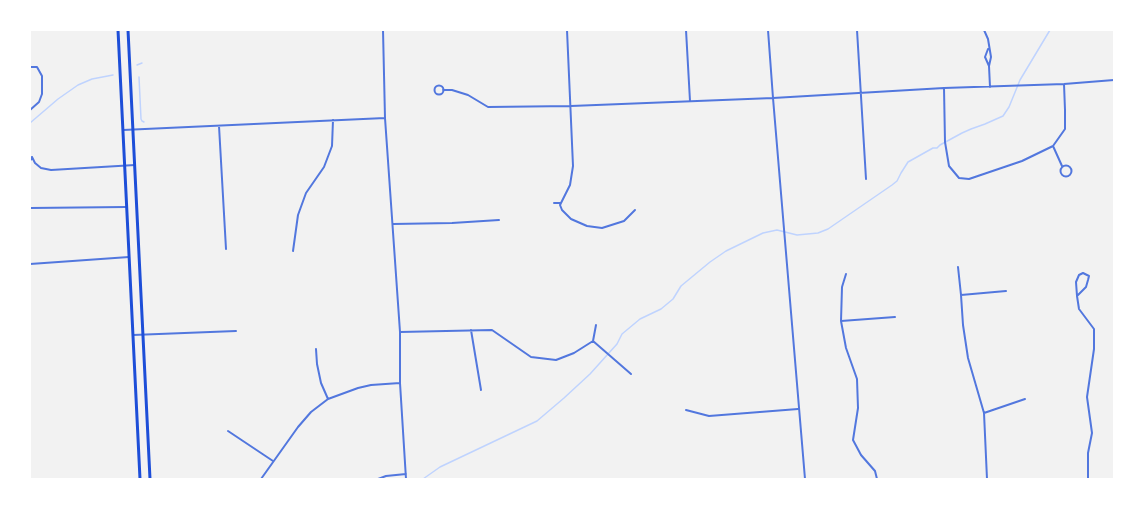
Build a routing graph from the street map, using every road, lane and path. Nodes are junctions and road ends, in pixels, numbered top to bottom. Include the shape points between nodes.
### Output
1 (118, 30) edge
2 (128, 30) edge
3 (383, 30) edge
4 (567, 30) edge
5 (686, 30) edge
6 (768, 30) edge
7 (857, 30) edge
8 (984, 30) edge
9 (988, 48) junction
10 (989, 66) junction
11 (30, 67) edge
12 (1114, 80) edge
13 (1064, 84) junction
14 (990, 87) junction
15 (944, 88) junction
16 (443, 90) junction
17 (861, 92) junction
18 (773, 98) junction
19 (690, 101) junction
20 (571, 106) junction
21 (30, 110) edge
22 (385, 118) junction
23 (333, 120) junction
24 (219, 126) junction
25 (133, 129) junction
26 (123, 130) junction
27 (1053, 146) junction
28 (31, 157) edge
29 (30, 161) edge
30 (124, 165) junction
31 (135, 165) junction
32 (1062, 166) junction
33 (866, 179) dead end
34 (554, 203) dead end
35 (560, 203) junction
36 (30, 208) edge
37 (126, 208) junction
38 (635, 210) dead end
39 (499, 220) dead end
40 (393, 224) junction
41 (226, 249) dead end
42 (293, 251) dead end
43 (129, 257) junction
44 (30, 264) edge
45 (958, 267) dead end
46 (846, 274) dead end
47 (1006, 291) dead end
48 (961, 295) junction
49 (1077, 296) junction
50 (895, 317) dead end
51 (841, 322) junction
52 (596, 325) dead end
53 (471, 330) junction
54 (236, 331) dead end
55 (400, 332) junction
56 (143, 334) junction
57 (133, 335) junction
58 (593, 341) junction
59 (316, 349) dead end
60 (631, 374) dead end
61 (400, 383) junction
62 (481, 390) dead end
63 (328, 399) junction
64 (1025, 399) dead end
65 (798, 409) junction
66 (686, 410) dead end
67 (984, 413) junction
68 (228, 431) dead end
69 (273, 462) junction
70 (406, 474) junction
71 (140, 479) edge
72 (150, 479) edge
73 (261, 479) edge
74 (378, 479) edge
75 (406, 479) edge
76 (805, 479) edge
77 (877, 479) edge
78 (987, 479) edge
79 (1088, 479) edge

1 - 26 main road
2 - 25 main road
3 - 22 street
4 - 20 street
5 - 19 street
6 - 18 street
7 - 17 street
8 - 9 street
9 - 10 street via 986,57
9 - 10 street via 991,57
10 - 14 street
11 - 21 street via 36,67 42,76 42,94 39,102
12 - 13 street
13 - 14 street
13 - 27 street via 1065,129
14 - 15 street
15 - 17 street
15 - 27 street via 949,166 959,178 982,176
16 - 16 street via 438,94 435,87 442,86
16 - 20 street via 468,95 488,107
17 - 18 street
17 - 33 street
18 - 19 street
18 - 65 street
19 - 20 street
20 - 35 street via 573,166 570,185
22 - 23 street
22 - 40 street
23 - 24 street
23 - 42 street via 332,146 324,167 306,193 298,215
24 - 25 street
24 - 41 street
25 - 26 street
25 - 31 main road
26 - 30 main road
27 - 32 street
28 - 29 street
28 - 30 street via 41,168 50,170
30 - 31 street
30 - 37 main road
31 - 56 main road
32 - 32 street via 1070,167 1069,175 1061,174
34 - 35 street
35 - 38 street via 562,210 572,219 587,226 602,228 624,221
36 - 37 street
37 - 43 main road
39 - 40 street
40 - 55 street
43 - 44 street
43 - 57 main road
45 - 48 street
46 - 51 street via 842,287
47 - 48 street
48 - 67 street via 968,358
49 - 49 street via 1076,282 1083,273 1088,276 1088,280
49 - 79 street via 1079,309 1094,329 1094,349 1086,397 1092,433 1088,453
50 - 51 street
51 - 77 street via 846,348 857,379 858,408 853,440 861,455 875,471
52 - 58 street
53 - 55 street
53 - 58 street via 492,330 531,357 556,360
53 - 62 street
54 - 56 street
55 - 61 street
56 - 57 street
56 - 72 main road
57 - 71 main road
58 - 60 street
59 - 63 street via 321,383
61 - 63 street via 371,385
61 - 70 street
63 - 69 street via 311,412
64 - 67 street
65 - 66 street via 709,416
65 - 76 street
67 - 78 street
68 - 69 street
69 - 73 street
70 - 74 street
70 - 75 street

